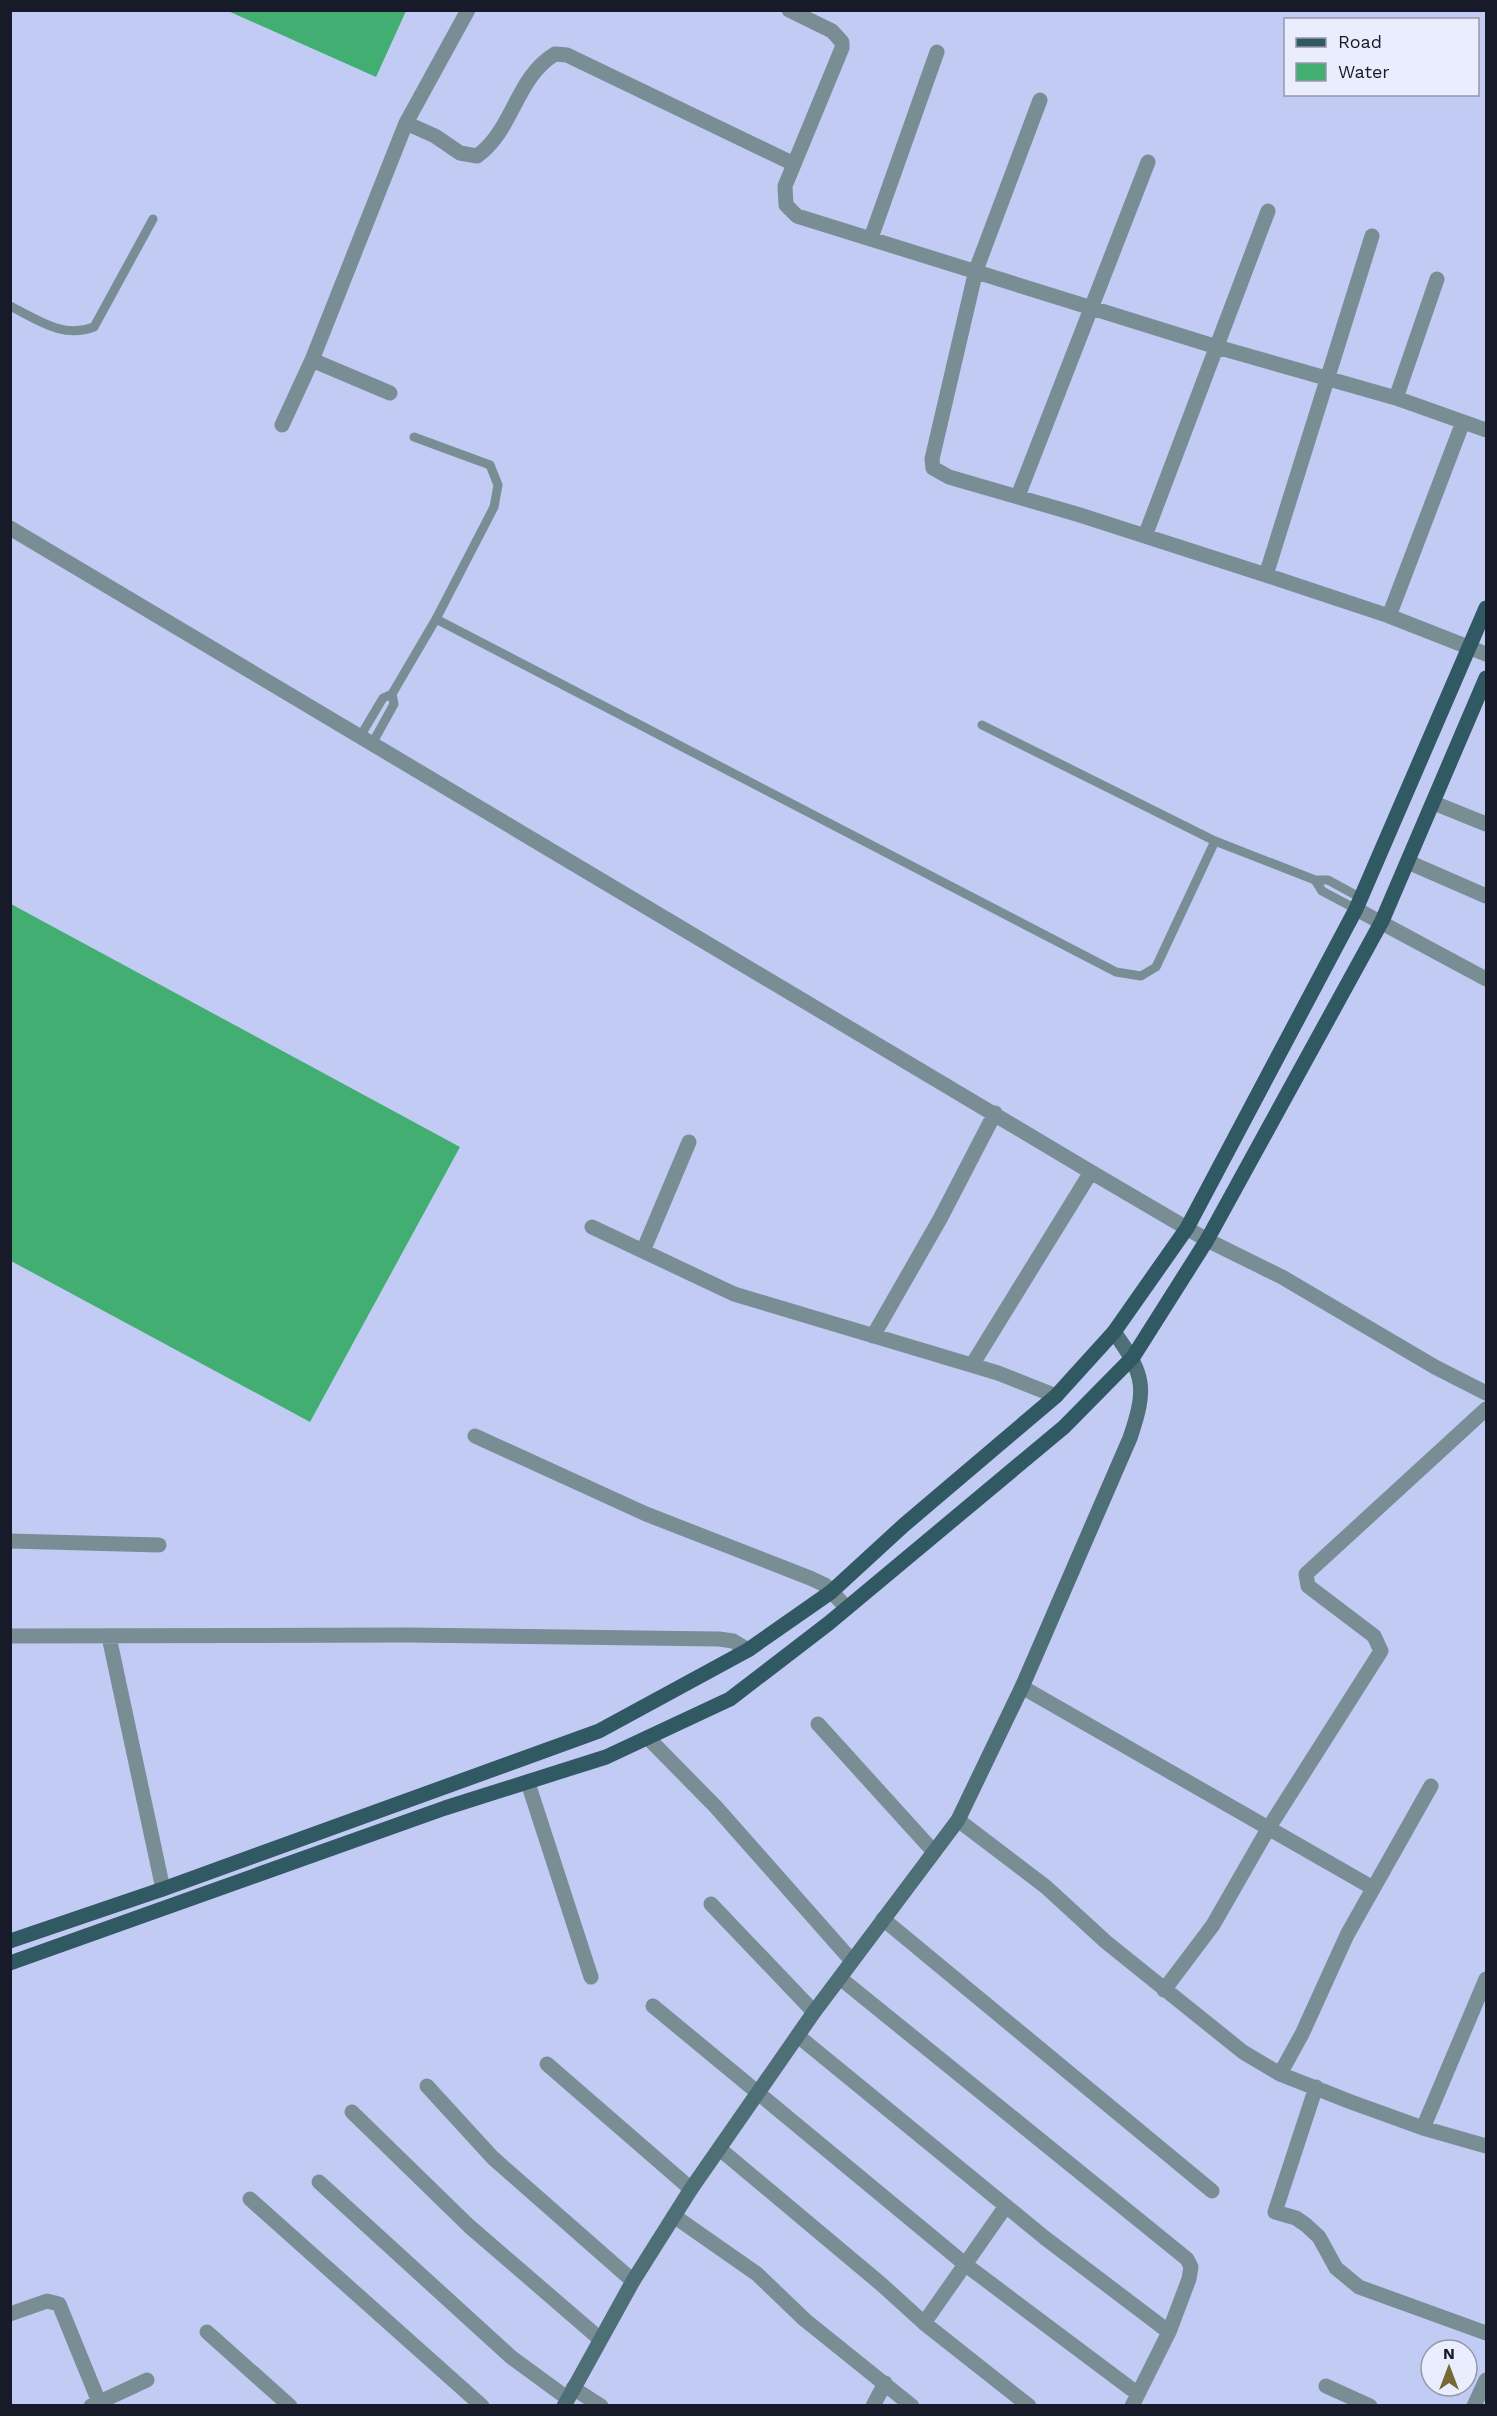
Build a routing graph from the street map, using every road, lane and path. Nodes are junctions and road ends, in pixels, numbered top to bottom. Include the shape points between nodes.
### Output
1 (468, 10) edge
2 (789, 10) edge
3 (936, 52) dead end
4 (1040, 100) dead end
5 (406, 123) junction
6 (1148, 162) dead end
7 (794, 164) junction
8 (1268, 211) dead end
9 (153, 219) dead end
10 (1372, 236) dead end
11 (871, 238) junction
12 (976, 270) junction
13 (1437, 279) dead end
14 (10, 306) edge
15 (1092, 306) junction
16 (1217, 347) junction
17 (312, 360) junction
18 (1329, 379) junction
19 (390, 393) dead end
20 (1396, 398) junction
21 (1463, 422) junction
22 (282, 425) dead end
23 (1486, 430) edge
24 (414, 437) dead end
25 (1018, 496) junction
26 (10, 528) edge
27 (1145, 536) junction
28 (1266, 575) junction
29 (1486, 608) edge
30 (1389, 616) junction
31 (436, 619) junction
32 (1470, 646) junction
33 (1486, 654) edge
34 (1486, 678) edge
35 (392, 694) junction
36 (982, 725) dead end
37 (367, 739) junction
38 (1434, 803) junction
39 (1486, 824) edge
40 (1215, 841) junction
41 (1408, 862) junction
42 (1486, 896) edge
43 (1358, 903) junction
44 (1382, 921) junction
45 (1486, 979) edge
46 (995, 1113) junction
47 (1238, 1133) junction
48 (689, 1142) dead end
49 (1259, 1144) junction
50 (1092, 1172) junction
51 (592, 1227) dead end
52 (1187, 1228) junction
53 (1207, 1240) junction
54 (643, 1251) junction
55 (1114, 1332) junction
56 (873, 1336) junction
57 (1133, 1357) junction
58 (972, 1365) junction
59 (1486, 1393) edge
60 (1056, 1396) junction
61 (1486, 1409) edge
62 (475, 1436) dead end
63 (10, 1541) edge
64 (159, 1545) dead end
65 (831, 1592) junction
66 (847, 1608) junction
67 (10, 1636) edge
68 (109, 1637) junction
69 (748, 1650) junction
70 (1022, 1687) junction
71 (818, 1724) dead end
72 (648, 1738) junction
73 (528, 1783) junction
74 (1431, 1786) dead end
75 (958, 1820) junction
76 (1268, 1829) junction
77 (269, 1851) junction
78 (934, 1852) junction
79 (277, 1870) junction
80 (1373, 1888) junction
81 (163, 1889) junction
82 (711, 1904) dead end
83 (883, 1919) junction
84 (10, 1941) edge
85 (852, 1961) junction
86 (10, 1963) edge
87 (591, 1977) dead end
88 (840, 1978) junction
89 (1486, 1979) edge
90 (1164, 1990) junction
91 (653, 2006) dead end
92 (814, 2012) junction
93 (798, 2036) junction
94 (547, 2064) dead end
95 (1280, 2074) junction
96 (427, 2086) dead end
97 (1316, 2087) junction
98 (756, 2094) junction
99 (352, 2112) dead end
100 (1423, 2128) junction
101 (1486, 2146) edge
102 (721, 2150) junction
103 (319, 2182) dead end
104 (691, 2189) junction
105 (1212, 2191) dead end
106 (250, 2199) dead end
107 (1006, 2206) junction
108 (674, 2216) junction
109 (966, 2265) junction
110 (633, 2281) junction
111 (12, 2310) edge
112 (924, 2323) junction
113 (1485, 2329) edge
114 (207, 2332) dead end
115 (1169, 2332) junction
116 (600, 2339) junction
117 (147, 2380) dead end
118 (1486, 2380) edge
119 (885, 2384) junction
120 (1326, 2386) dead end
121 (568, 2397) edge
122 (1135, 2400) edge
123 (95, 2404) edge
124 (290, 2406) edge
125 (482, 2406) edge
126 (601, 2406) edge
127 (873, 2406) edge
128 (912, 2406) edge
129 (1029, 2406) edge
130 (1370, 2406) edge
131 (1474, 2406) edge

1 - 5 street
2 - 7 street via 832,31 842,42
3 - 11 street
4 - 12 street
5 - 7 street via 459,153 477,156 494,140 536,68 555,54 567,55
5 - 17 street
6 - 15 street
7 - 11 street via 785,186 790,210 797,216
8 - 16 street
9 - 14 lane via 94,327 64,332
10 - 18 street
11 - 12 street
12 - 15 street
12 - 25 street via 933,468 949,477
13 - 20 street
15 - 16 street
15 - 25 street
16 - 18 street
16 - 27 street
17 - 19 street
17 - 22 street
18 - 20 street
18 - 28 street
20 - 21 street
21 - 23 street
21 - 30 street
24 - 31 lane via 490,465 498,485 494,507
25 - 27 street
26 - 37 street
27 - 28 street
28 - 30 street
29 - 32 main road
30 - 32 street
31 - 35 lane
31 - 40 lane via 1116,972 1141,976 1156,967
32 - 33 street
32 - 43 main road
34 - 38 main road
35 - 37 lane via 383,698
35 - 37 lane via 394,704
36 - 40 lane
37 - 46 street
38 - 39 street
38 - 41 main road
40 - 43 lane via 1315,880 1322,891
41 - 42 street
41 - 44 main road
43 - 44 street
43 - 47 main road
44 - 45 street
44 - 49 main road
46 - 50 street
46 - 56 street
47 - 49 main road
47 - 52 main road
48 - 54 street
49 - 53 main road
50 - 52 street
50 - 58 street
51 - 54 street
52 - 53 street
52 - 55 main road
53 - 57 main road
53 - 59 street via 1282,1277
54 - 56 street via 734,1294
55 - 57 main road
55 - 60 main road
56 - 58 street
57 - 66 main road via 1064,1427
57 - 70 main road via 1142,1383 1142,1405
58 - 60 street
60 - 65 main road
61 - 76 street via 1306,1574 1308,1586 1374,1636 1381,1651
62 - 65 street via 646,1514 810,1578
63 - 64 street
65 - 66 street
65 - 69 main road
66 - 72 main road via 730,1699
67 - 68 street
68 - 69 street via 719,1639 733,1641
68 - 81 street
69 - 77 main road via 599,1731
70 - 75 main road
70 - 76 street
71 - 78 street
72 - 73 main road via 606,1757
72 - 85 street via 715,1806
73 - 79 main road via 445,1808
73 - 87 street
74 - 80 street
75 - 78 main road
75 - 90 street via 1046,1887
76 - 80 street
76 - 90 street via 1213,1925
77 - 79 main road
77 - 81 main road
78 - 83 main road
79 - 86 main road
80 - 95 street
81 - 84 main road
82 - 92 street
83 - 85 main road
83 - 105 street
85 - 88 main road
88 - 92 main road
88 - 115 street via 1187,2259 1191,2267 1189,2279
89 - 100 street
90 - 95 street via 1243,2052
91 - 98 street
92 - 93 main road
93 - 98 main road
93 - 107 street
94 - 104 street
95 - 97 street
96 - 110 street via 493,2158
97 - 100 street
97 - 113 street via 1275,2212 1306,2225 1319,2237 1336,2268 1359,2287
98 - 102 main road
98 - 109 street
99 - 116 street via 469,2226
100 - 101 street
102 - 104 main road
102 - 112 street
103 - 121 street via 511,2357
104 - 108 main road
106 - 125 street
107 - 109 street
107 - 115 street
108 - 110 main road
108 - 119 street via 757,2274 805,2320
109 - 112 street
109 - 122 street
110 - 116 main road
111 - 123 street via 48,2301 59,2304
112 - 129 street
114 - 124 street
115 - 122 street
116 - 121 main road
117 - 123 street
118 - 131 street
119 - 127 street
119 - 128 street
120 - 130 street
121 - 126 street

